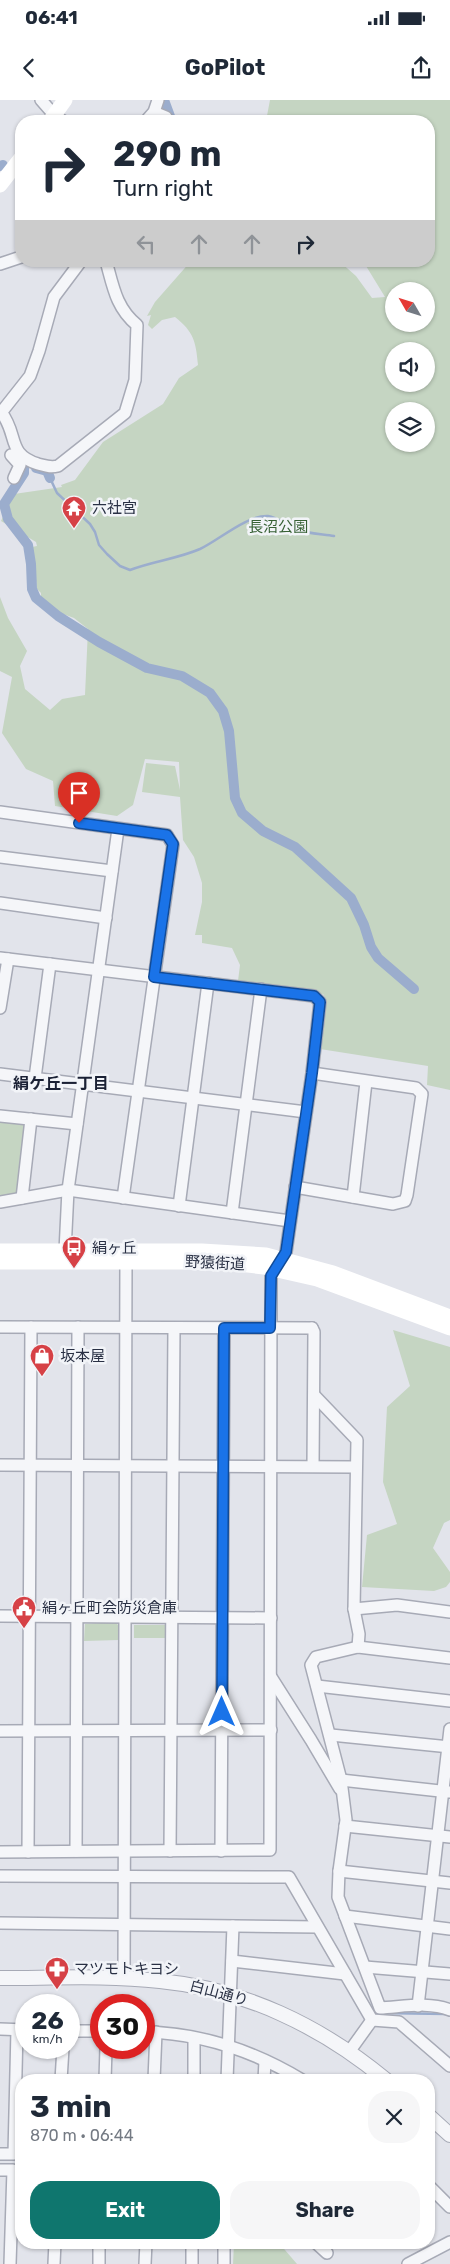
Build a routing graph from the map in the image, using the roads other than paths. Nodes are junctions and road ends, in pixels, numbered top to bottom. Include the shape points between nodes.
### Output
1 (41, 100) edge
2 (66, 100) edge
3 (158, 100) edge
4 (53, 115) edge
5 (58, 115) edge
6 (151, 115) edge
7 (15, 166) edge
8 (0, 185) edge
9 (15, 259) edge
10 (0, 264) edge
11 (76, 267) edge
12 (108, 267) edge
13 (0, 416) edge
14 (14, 478) dead end
15 (0, 812) edge
16 (118, 829) junction
17 (0, 857) edge
18 (112, 871) junction
19 (0, 903) edge
20 (106, 918) junction
21 (4, 958) edge
22 (50, 964) junction
23 (98, 970) junction
24 (154, 977) junction
25 (208, 983) junction
26 (261, 989) junction
27 (0, 1008) edge
28 (312, 1073) junction
29 (0, 1074) edge
30 (36, 1078) junction
31 (366, 1082) junction
32 (83, 1084) junction
33 (138, 1091) junction
34 (193, 1098) junction
35 (247, 1105) junction
36 (306, 1112) junction
37 (0, 1116) edge
38 (31, 1119) junction
39 (77, 1124) junction
40 (295, 1187) junction
41 (68, 1190) junction
42 (353, 1197) junction
43 (22, 1198) junction
44 (123, 1198) junction
45 (0, 1202) edge
46 (179, 1206) junction
47 (232, 1213) junction
48 (290, 1221) junction
49 (0, 1251) edge
50 (65, 1251) junction
51 (126, 1256) junction
52 (0, 1262) edge
53 (279, 1263) junction
54 (450, 1317) edge
55 (0, 1327) edge
56 (31, 1327) junction
57 (78, 1327) junction
58 (125, 1327) junction
59 (174, 1328) junction
60 (224, 1328) junction
61 (270, 1328) junction
62 (312, 1328) junction
63 (450, 1328) edge
64 (314, 1395) junction
65 (0, 1464) edge
66 (125, 1464) junction
67 (30, 1465) junction
68 (77, 1465) junction
69 (173, 1465) junction
70 (223, 1466) junction
71 (271, 1466) junction
72 (313, 1466) junction
73 (355, 1467) junction
74 (354, 1609) junction
75 (450, 1612) edge
76 (0, 1616) edge
77 (30, 1617) junction
78 (77, 1617) junction
79 (125, 1618) junction
80 (172, 1618) junction
81 (222, 1618) junction
82 (271, 1618) junction
83 (358, 1647) junction
84 (450, 1658) edge
85 (271, 1678) junction
86 (317, 1686) junction
87 (450, 1700) edge
88 (450, 1729) edge
89 (271, 1730) junction
90 (0, 1731) edge
91 (29, 1731) junction
92 (76, 1731) junction
93 (125, 1731) junction
94 (171, 1731) junction
95 (222, 1731) junction
96 (331, 1735) junction
97 (449, 1747) edge
98 (342, 1780) junction
99 (446, 1792) edge
100 (343, 1795) junction
101 (345, 1826) junction
102 (438, 1836) junction
103 (450, 1837) edge
104 (76, 1851) junction
105 (124, 1851) junction
106 (170, 1851) junction
107 (221, 1851) junction
108 (0, 1852) edge
109 (28, 1852) junction
110 (339, 1871) junction
111 (0, 1876) edge
112 (124, 1877) junction
113 (433, 1881) junction
114 (450, 1883) edge
115 (345, 1916) junction
116 (0, 1923) edge
117 (124, 1924) junction
118 (233, 1926) junction
119 (428, 1926) junction
120 (317, 1927) junction
121 (450, 1929) edge
122 (232, 1961) junction
123 (365, 1967) junction
124 (422, 1970) junction
125 (345, 1974) junction
126 (450, 1974) edge
127 (0, 1978) edge
128 (124, 1978) junction
129 (232, 1995) junction
130 (418, 2006) junction
131 (450, 2010) edge
132 (372, 2020) junction
133 (0, 2029) edge
134 (15, 2030) edge
135 (156, 2032) joint
136 (194, 2039) junction
137 (228, 2044) junction
138 (349, 2052) junction
139 (20, 2059) edge
140 (62, 2059) edge
141 (106, 2059) edge
142 (265, 2062) junction
143 (450, 2066) edge
144 (19, 2074) edge
145 (61, 2074) edge
146 (105, 2074) edge
147 (154, 2074) edge
148 (194, 2074) edge
149 (227, 2074) edge
150 (264, 2074) edge
151 (290, 2074) edge
152 (378, 2074) edge
153 (435, 2121) edge
154 (450, 2135) edge
155 (15, 2138) edge
156 (0, 2154) edge
157 (0, 2170) edge
158 (435, 2192) edge
159 (450, 2208) edge
160 (450, 2242) edge
161 (55, 2249) edge
162 (99, 2249) edge
163 (146, 2249) edge
164 (192, 2249) edge
165 (224, 2249) edge
166 (323, 2249) edge
167 (327, 2253) dead end
168 (10, 2264) edge
169 (54, 2264) edge
170 (99, 2264) edge
171 (146, 2264) edge
172 (192, 2264) edge
173 (224, 2264) edge
174 (408, 2264) edge

1 - 4 street
2 - 5 main road
3 - 6 street
7 - 8 main road
9 - 10 street
11 - 13 street via 54,297 30,376
12 - 13 street via 119,307 137,325 134,380 125,413 58,466 50,468 24,460 17,450 8,421
13 - 14 street via 10,452 20,465
15 - 16 street
16 - 18 street
16 - 24 street via 167,835 173,844
17 - 18 street
18 - 20 street
19 - 20 street
20 - 23 street
21 - 22 street
21 - 27 street
22 - 23 street
22 - 30 street
23 - 24 street
23 - 32 street
24 - 25 street
24 - 33 street
25 - 26 street
25 - 34 street
26 - 28 street via 314,996 320,1002
26 - 35 street
28 - 31 street
28 - 36 street
29 - 30 street
30 - 32 street
31 - 42 street
31 - 42 street via 416,1088 422,1094 405,1202 393,1204
32 - 33 street
32 - 39 street
33 - 34 street
33 - 44 street
34 - 35 street
34 - 46 street
35 - 36 street
35 - 47 street
36 - 40 street
37 - 38 street
38 - 39 street
38 - 43 street
39 - 41 street
40 - 42 street
40 - 48 street
41 - 43 street
41 - 44 street
41 - 50 street
43 - 45 street
44 - 46 street
46 - 47 street
47 - 48 street
48 - 53 street
49 - 50 main road, 野猿街道
50 - 51 main road, 野猿街道
51 - 52 main road, 野猿街道
51 - 53 main road, 野猿街道
51 - 58 street
53 - 54 main road, 野猿街道 via 333,1273
53 - 61 street via 271,1276
53 - 63 main road, 野猿街道
55 - 56 street
56 - 57 street
56 - 67 street
57 - 58 street
57 - 68 street
58 - 59 street
58 - 66 street
59 - 60 street
59 - 69 street
60 - 61 street
60 - 70 street
61 - 62 street
61 - 71 street
62 - 64 street
62 - 72 street
64 - 72 street
64 - 73 street via 357,1440
65 - 67 street
66 - 68 street
66 - 69 street
66 - 79 street
67 - 68 street
67 - 77 street
68 - 78 street
69 - 70 street
69 - 80 street
70 - 71 street
70 - 81 street
71 - 72 street
71 - 82 street
72 - 73 street
73 - 74 street
74 - 75 street via 397,1605
74 - 83 street
76 - 77 street
77 - 78 street
77 - 91 street
78 - 79 street
78 - 92 street
79 - 80 street
79 - 93 street
80 - 81 street
80 - 94 street
81 - 82 street
81 - 95 street
82 - 85 street
83 - 84 street
83 - 86 street via 316,1657 311,1665
85 - 89 street
85 - 100 street
86 - 87 street
86 - 96 street
88 - 97 street
89 - 95 street
89 - 107 street via 270,1850
90 - 91 street
91 - 92 street
91 - 109 street
92 - 93 street
92 - 104 street
93 - 94 street
93 - 105 street
94 - 95 street
94 - 106 street
95 - 107 street
96 - 97 street
96 - 98 street
97 - 99 street
98 - 99 street
98 - 100 street
99 - 102 street
100 - 101 street
101 - 102 street
101 - 110 street
102 - 103 street
102 - 113 street
104 - 105 street
104 - 109 street
105 - 106 street
105 - 112 street
106 - 107 street
108 - 109 street
110 - 113 street
110 - 115 street via 338,1897
111 - 112 street
112 - 117 street
112 - 120 street via 289,1877
113 - 114 street
113 - 119 street
115 - 119 street
115 - 123 street
116 - 117 street
117 - 118 street
117 - 128 street
118 - 120 street
118 - 122 street
119 - 121 street
119 - 124 street
120 - 125 street
122 - 125 street
122 - 129 street
123 - 124 street
123 - 130 street via 380,2008
124 - 126 street
124 - 130 street
125 - 132 street
127 - 128 street, 白山通り
128 - 129 street, 白山通り via 188,1984
129 - 137 street
129 - 138 street, 白山通り via 290,2017
130 - 131 street
132 - 138 street
132 - 143 street via 400,2022
133 - 134 street
135 - 136 street
135 - 147 street
136 - 137 street
136 - 148 street
137 - 142 street
137 - 149 street
138 - 152 street, 白山通り
139 - 144 street
140 - 145 street
141 - 146 street
142 - 150 street
142 - 151 street
153 - 154 street
155 - 156 street via 14,2154
157 - 168 street via 13,2170
158 - 159 street
160 - 174 street
161 - 169 street
162 - 170 street
163 - 171 street
164 - 172 street
165 - 173 street
166 - 167 street

